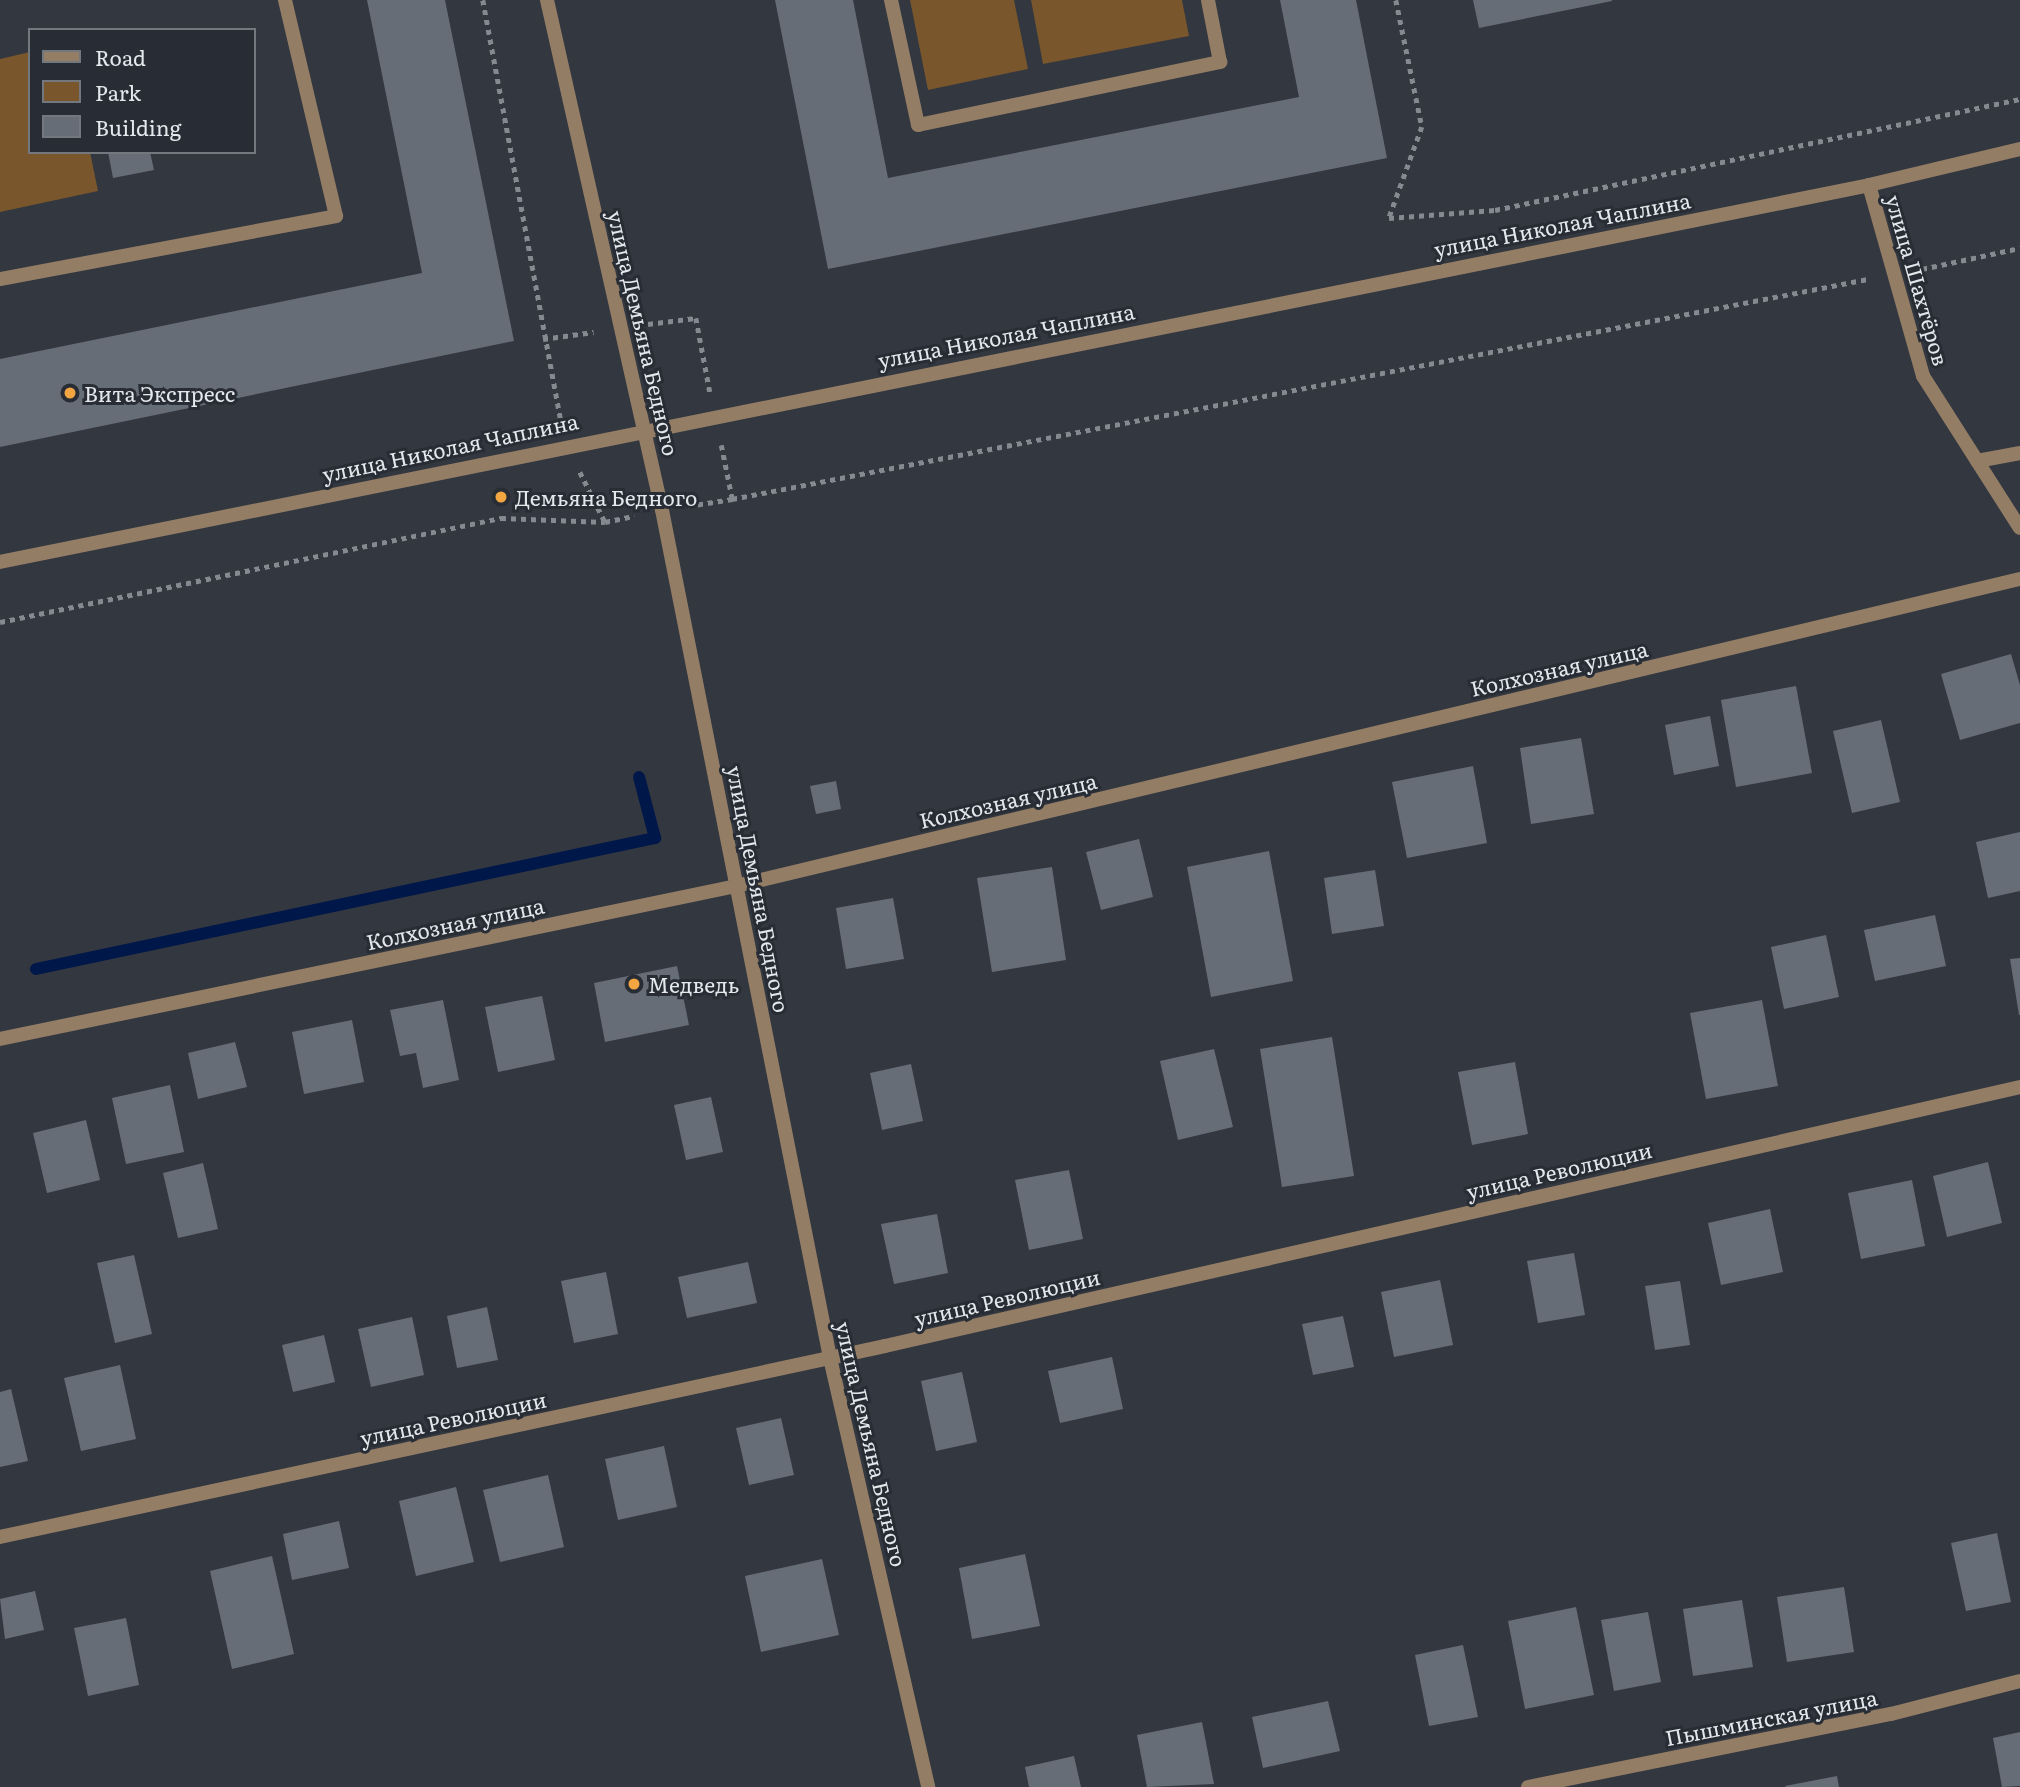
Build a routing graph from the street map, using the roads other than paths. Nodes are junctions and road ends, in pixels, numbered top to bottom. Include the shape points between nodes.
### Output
1 (285, 0) edge
2 (547, 0) edge
3 (891, 0) edge
4 (1208, 0) edge
5 (2020, 149) edge
6 (1869, 185) junction
7 (0, 279) edge
8 (644, 429) junction
9 (2020, 453) edge
10 (1977, 461) junction
11 (2020, 528) edge
12 (0, 562) edge
13 (2020, 579) edge
14 (736, 886) junction
15 (0, 1040) edge
16 (2020, 1087) edge
17 (830, 1358) junction
18 (0, 1537) edge
19 (2020, 1681) edge
20 (928, 1787) edge
21 (1528, 1787) edge

1 - 7 street via 336,216
2 - 8 street, улица Демьяна Бедного
3 - 4 street via 918,125 1220,62
5 - 6 street, улица Николая Чаплина
6 - 8 street, улица Николая Чаплина
6 - 10 street, улица Шахтёров via 1923,376
8 - 12 street, улица Николая Чаплина
8 - 14 street, улица Демьяна Бедного
9 - 10 street
10 - 11 street, улица Шахтёров
13 - 14 street, Колхозная улица
14 - 15 street, Колхозная улица
14 - 17 street, улица Демьяна Бедного
16 - 17 street, улица Революции
17 - 18 street, улица Революции
17 - 20 street, улица Демьяна Бедного
19 - 21 street, Пышминская улица via 1891,1714

